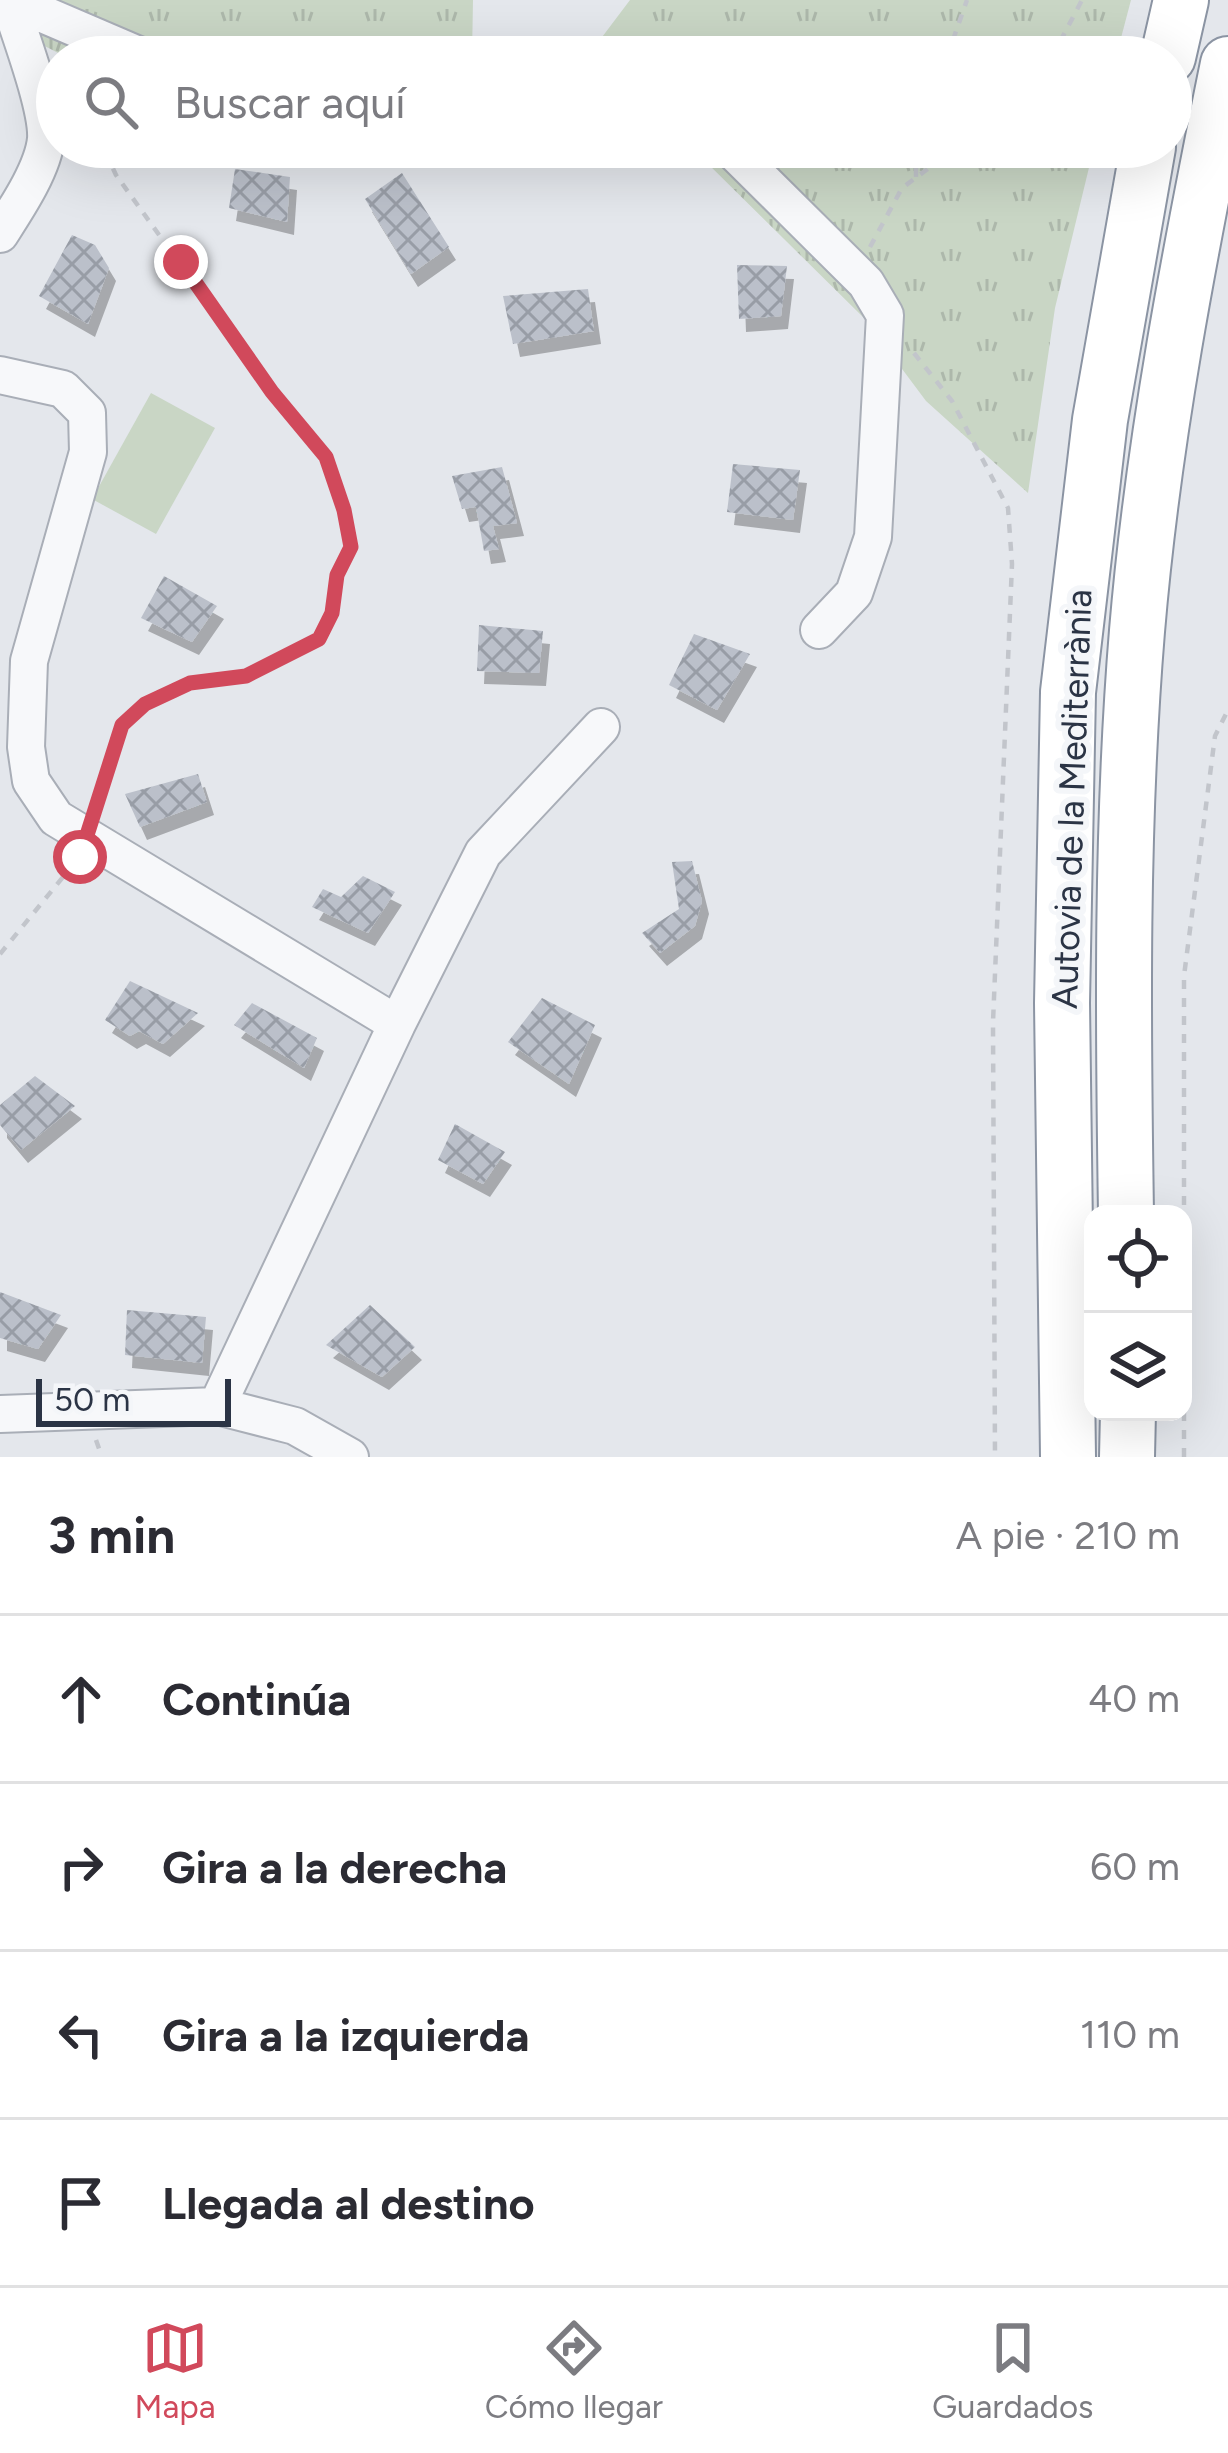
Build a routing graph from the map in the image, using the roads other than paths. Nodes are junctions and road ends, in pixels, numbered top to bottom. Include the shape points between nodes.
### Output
1 (9, 0) edge
2 (1181, 0) edge
3 (63, 22) junction
4 (54, 36) edge
5 (95, 36) edge
6 (1173, 36) edge
7 (1228, 64) edge
8 (36, 66) edge
9 (32, 72) junction
10 (36, 91) edge
11 (36, 166) edge
12 (750, 168) edge
13 (1144, 168) edge
14 (0, 234) edge
15 (0, 375) edge
16 (819, 630) dead end
17 (601, 727) dead end
18 (397, 1024) junction
19 (1126, 1205) edge
20 (217, 1406) junction
21 (0, 1414) edge
22 (1128, 1421) edge
23 (350, 1457) edge
24 (1067, 1457) edge
25 (1127, 1457) edge

1 - 3 street
1 - 9 street
2 - 6 highway
3 - 4 street
3 - 5 street
7 - 19 highway, Autovia de la Mediterrània via 1189,262 1137,629 1124,824
8 - 9 street
9 - 10 street
11 - 14 street
12 - 16 street via 856,273 884,315 873,537 854,593
13 - 24 highway, Autovia de la Mediterrània via 1100,420 1068,692
15 - 18 street via 64,389 87,412 88,452 29,661 31,781 56,818
17 - 18 street via 483,853
18 - 20 street
20 - 21 street
20 - 23 street via 295,1426
22 - 25 highway

